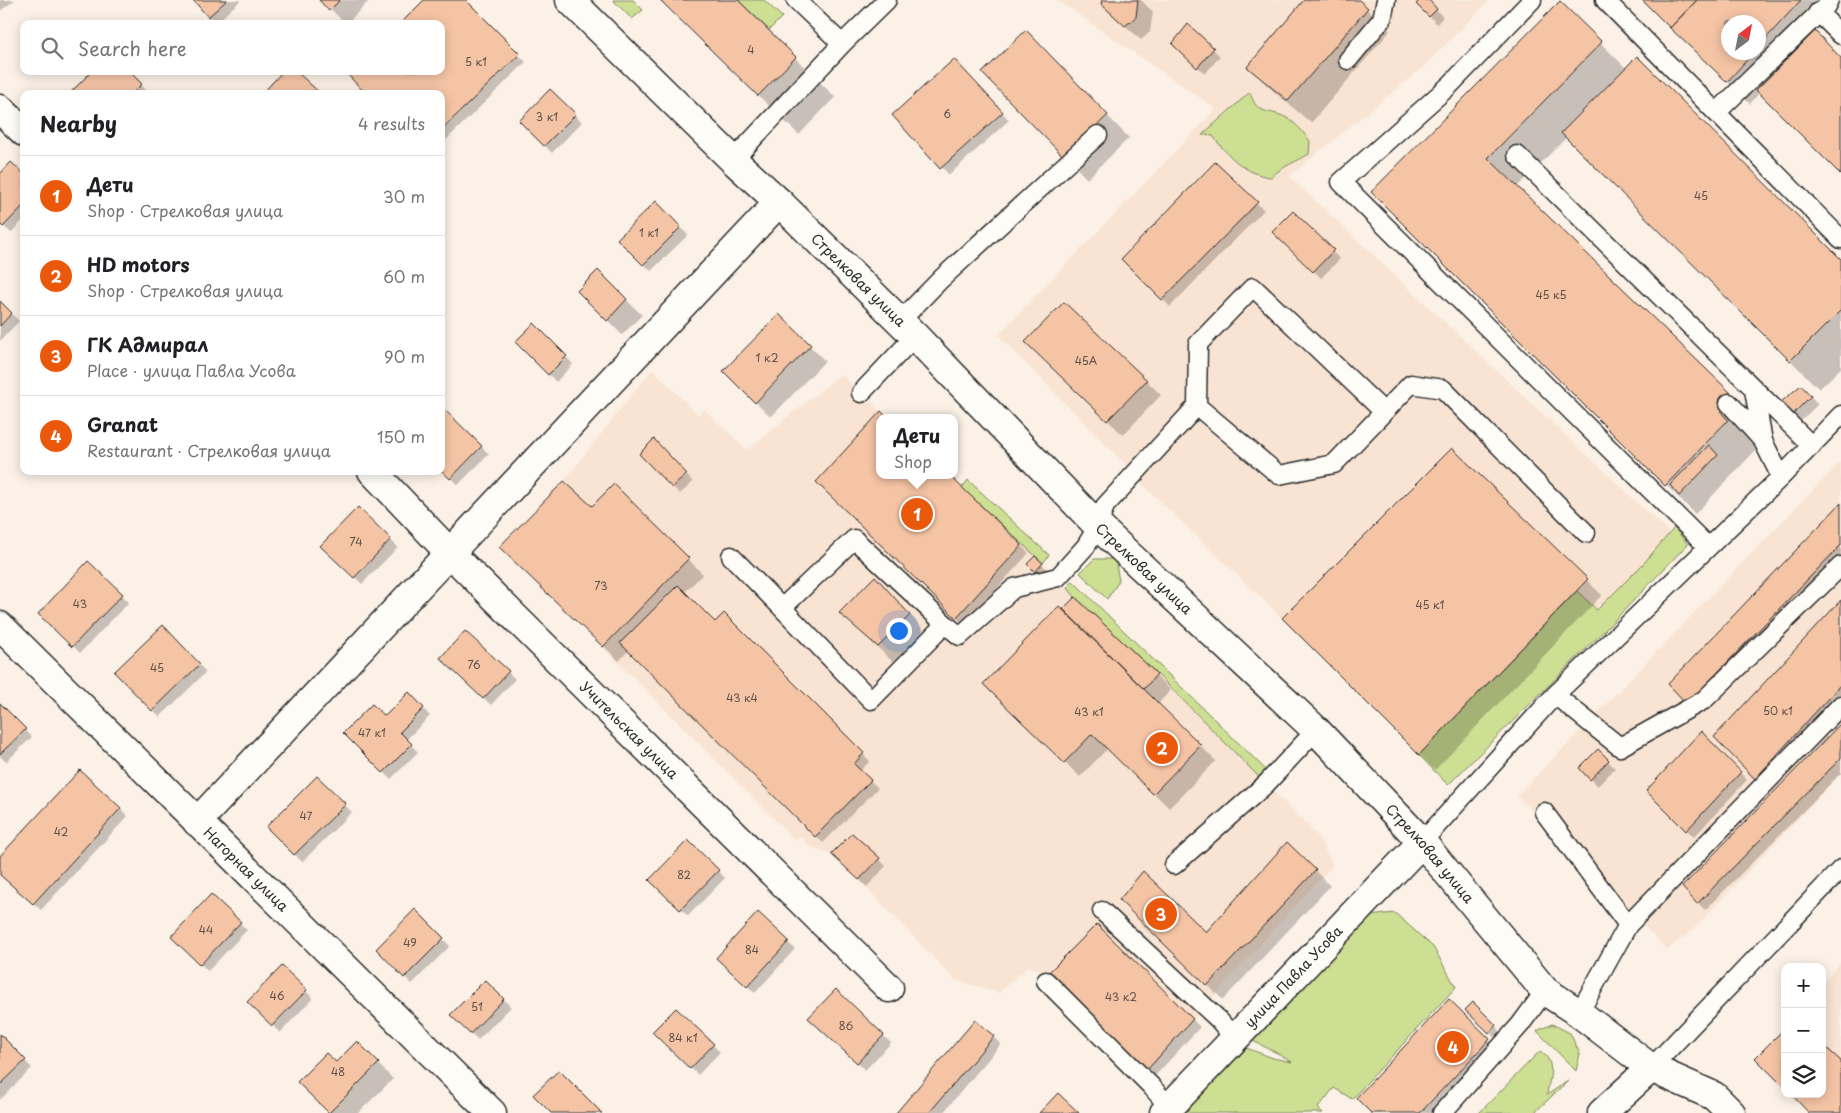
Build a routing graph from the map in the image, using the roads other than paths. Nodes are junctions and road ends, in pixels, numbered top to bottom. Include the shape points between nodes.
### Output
1 (570, 0) edge
2 (796, 0) edge
3 (887, 0) edge
4 (1386, 0) edge
5 (1532, 0) edge
6 (1605, 0) edge
7 (1823, 6) edge
8 (1841, 35) edge
9 (842, 44) junction
10 (1348, 60) dead end
11 (0, 109) edge
12 (1717, 112) junction
13 (20, 128) edge
14 (1098, 135) dead end
15 (1516, 155) dead end
16 (733, 160) junction
17 (779, 202) junction
18 (1841, 239) edge
19 (907, 329) junction
20 (1754, 390) junction
21 (861, 393) dead end
22 (1729, 403) dead end
23 (1196, 406) junction
24 (1384, 412) junction
25 (1841, 415) edge
26 (1763, 441) junction
27 (1812, 446) junction
28 (376, 475) edge
29 (1781, 477) junction
30 (1098, 526) junction
31 (1586, 533) dead end
32 (1708, 547) junction
33 (450, 553) junction
34 (731, 556) dead end
35 (1841, 566) edge
36 (782, 608) junction
37 (945, 624) junction
38 (0, 626) edge
39 (1555, 694) junction
40 (1841, 705) edge
41 (1316, 730) junction
42 (1544, 812) dead end
43 (198, 822) junction
44 (1422, 842) junction
45 (1174, 865) dead end
46 (1841, 869) edge
47 (1102, 911) dead end
48 (1628, 925) junction
49 (1046, 981) dead end
50 (889, 988) dead end
51 (1545, 991) junction
52 (1579, 1013) junction
53 (1235, 1039) junction
54 (1651, 1068) junction
55 (1167, 1111) edge
56 (492, 1113) edge
57 (1442, 1113) edge
58 (1602, 1113) edge
59 (1731, 1113) edge

1 - 16 street, Стрелковая улица
2 - 9 lane
3 - 9 lane
4 - 10 lane via 1382,19
5 - 32 lane via 1450,85 1341,182
6 - 12 lane
7 - 8 lane
7 - 12 lane
9 - 16 lane
11 - 13 street
12 - 18 lane
14 - 19 lane via 941,279
15 - 20 lane
16 - 17 street, Стрелковая улица
17 - 19 street, Стрелковая улица
17 - 33 street
19 - 21 lane
19 - 30 street, Стрелковая улица
20 - 26 lane
20 - 27 lane
22 - 26 lane
23 - 24 lane via 1279,475 1334,464
23 - 24 lane via 1198,344 1253,287
23 - 30 lane via 1105,506
24 - 31 lane via 1411,384 1443,388
25 - 27 lane
26 - 29 lane
27 - 29 lane
28 - 33 street, Учительская улица
29 - 32 lane
30 - 37 lane via 1086,546 1058,577 1014,588 960,636
30 - 41 street, Стрелковая улица
32 - 39 lane
33 - 43 street
33 - 50 street, Учительская улица
34 - 36 lane
35 - 39 lane via 1704,700 1620,747
36 - 37 lane via 854,539
36 - 37 lane via 871,700
38 - 43 street, Нагорная улица
39 - 44 lane
40 - 48 lane
41 - 44 street, Стрелковая улица
41 - 45 lane via 1266,784
42 - 48 lane
43 - 56 street, Нагорная улица
44 - 51 street, Стрелковая улица
44 - 53 street, улица Павла Усова
46 - 54 lane
47 - 53 lane via 1218,1019
48 - 52 lane
49 - 55 lane via 1150,1086
51 - 52 street, Стрелковая улица
51 - 57 lane via 1520,1025
52 - 54 street, Стрелковая улица
53 - 55 street, улица Павла Усова
54 - 58 street
54 - 59 street, Стрелковая улица via 1714,1096

